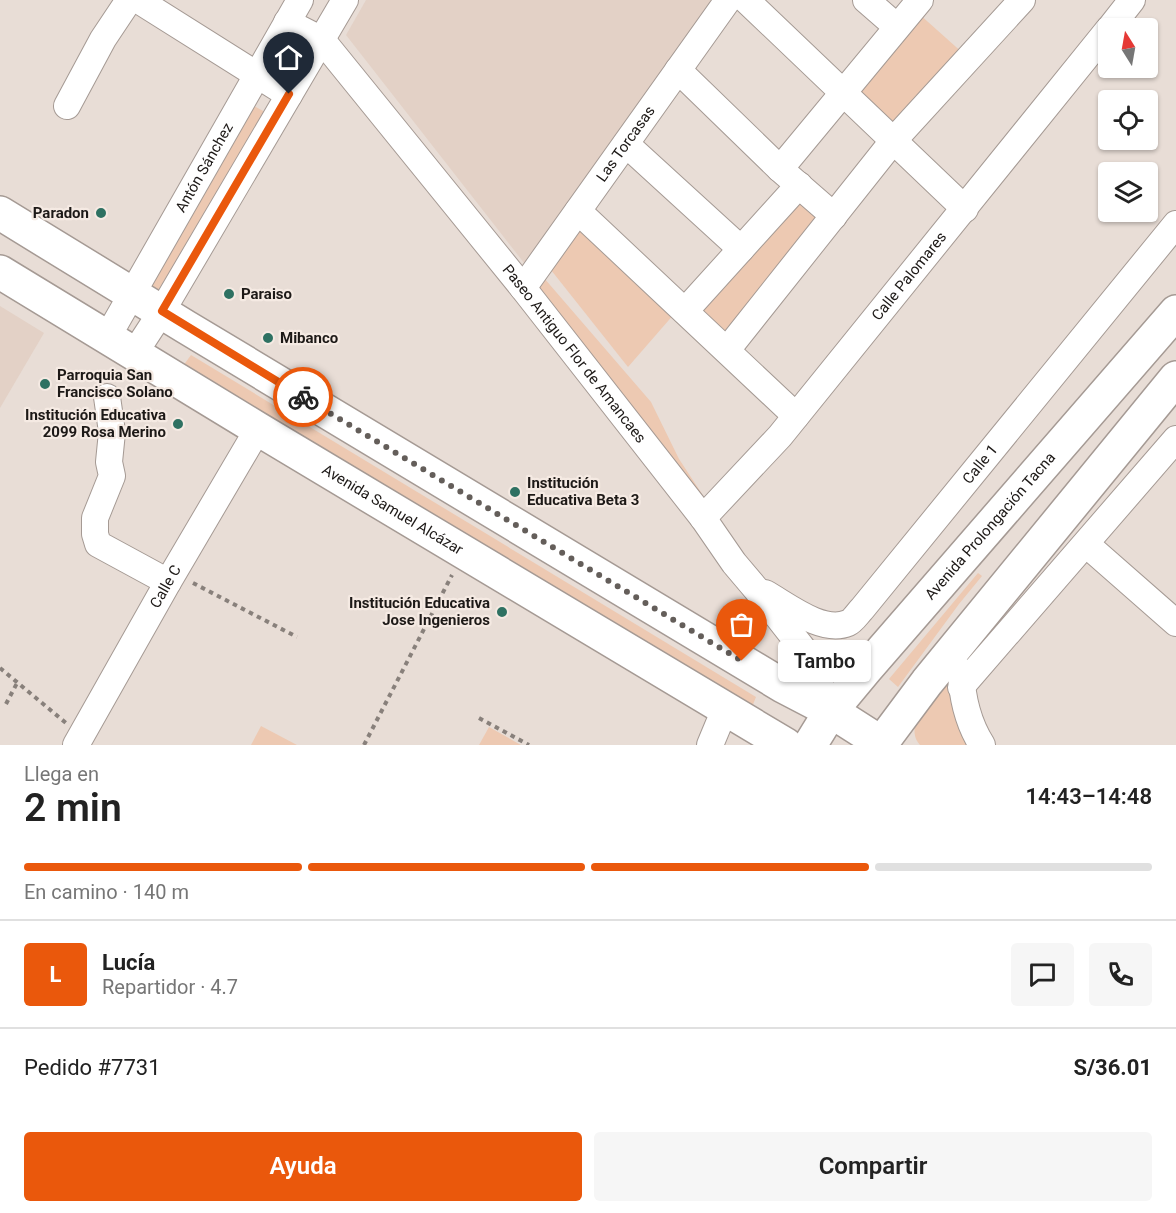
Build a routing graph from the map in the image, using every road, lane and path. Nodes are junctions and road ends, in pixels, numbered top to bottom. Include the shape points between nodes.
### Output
1 (129, 0) edge
2 (138, 0) edge
3 (300, 0) edge
4 (345, 0) edge
5 (728, 0) edge
6 (746, 0) edge
7 (866, 0) edge
8 (920, 0) edge
9 (1022, 0) edge
10 (1132, 0) edge
11 (1118, 18) edge
12 (287, 22) junction
13 (897, 27) junction
14 (322, 40) junction
15 (1098, 43) edge
16 (678, 70) junction
17 (256, 74) junction
18 (842, 92) junction
19 (289, 94) junction
20 (67, 106) dead end
21 (894, 141) junction
22 (626, 144) junction
23 (790, 177) junction
24 (965, 209) junction
25 (578, 211) junction
26 (0, 213) edge
27 (834, 216) junction
28 (1176, 224) edge
29 (741, 249) junction
30 (0, 272) edge
31 (523, 288) junction
32 (133, 293) junction
33 (162, 311) junction
34 (685, 311) junction
35 (1176, 312) edge
36 (121, 345) junction
37 (727, 350) junction
38 (1176, 378) edge
39 (107, 398) dead end
40 (796, 416) junction
41 (258, 429) junction
42 (1176, 439) edge
43 (703, 518) junction
44 (1086, 544) junction
45 (462, 552) junction
46 (170, 577) junction
47 (756, 589) junction
48 (1176, 623) edge
49 (297, 637) dead end
50 (959, 641) junction
51 (0, 668) edge
52 (17, 683) junction
53 (961, 687) junction
54 (6, 704) dead end
55 (726, 709) junction
56 (831, 711) junction
57 (479, 718) dead end
58 (79, 741) edge
59 (881, 744) edge
60 (364, 745) edge
61 (529, 745) edge
62 (710, 745) edge
63 (786, 745) edge
64 (810, 745) edge
65 (982, 745) edge

1 - 20 street
2 - 17 street
3 - 12 street, Antón Sánchez
4 - 14 street
5 - 16 street, Las Torcasas
6 - 18 street
7 - 13 street
8 - 13 street
9 - 21 street
10 - 11 street, Calle Palomares
12 - 14 street, Paseo Antiguo Flor de Amancaes
12 - 17 street, Antón Sánchez
13 - 18 street
14 - 19 street
14 - 31 street, Paseo Antiguo Flor de Amancaes
15 - 24 street, Calle Palomares
16 - 22 street, Las Torcasas
16 - 23 street
17 - 19 street
17 - 32 street, Antón Sánchez
18 - 21 street
18 - 23 street
19 - 33 street
21 - 24 street
21 - 27 street
22 - 25 street, Las Torcasas
22 - 29 street
23 - 27 street
23 - 29 street
24 - 40 street, Calle Palomares
25 - 31 street, Las Torcasas
25 - 34 street
26 - 32 main road
27 - 37 street
28 - 47 street, Calle 1 via 849,623 827,626 812,621
29 - 34 street
30 - 36 main road, Avenida Samuel Alcázar
31 - 43 street, Paseo Antiguo Flor de Amancaes
32 - 33 main road
32 - 36 street, Antón Sánchez
33 - 36 street
33 - 56 main road via 783,686
34 - 37 street
35 - 56 main road, Avenida Prolongación Tacna
36 - 41 main road, Avenida Samuel Alcázar
37 - 40 street
38 - 50 main road
39 - 46 street via 112,476 94,519 98,544
40 - 43 street, Calle Palomares
41 - 45 main road, Avenida Samuel Alcázar
41 - 46 street, Calle C
42 - 44 street
43 - 47 street, Paseo Antiguo Flor de Amancaes
44 - 48 street
44 - 53 street
45 - 55 main road, Avenida Samuel Alcázar
45 - 60 path
46 - 49 path
46 - 58 street, Calle C
47 - 56 street, Paseo Antiguo Flor de Amancaes via 807,654
50 - 53 street
50 - 59 main road
51 - 52 path
52 - 54 path
52 - 58 path
53 - 65 street via 974,732
55 - 62 street
55 - 63 main road, Avenida Samuel Alcázar
56 - 59 main road
56 - 64 main road, Avenida Prolongación Tacna
57 - 61 path

